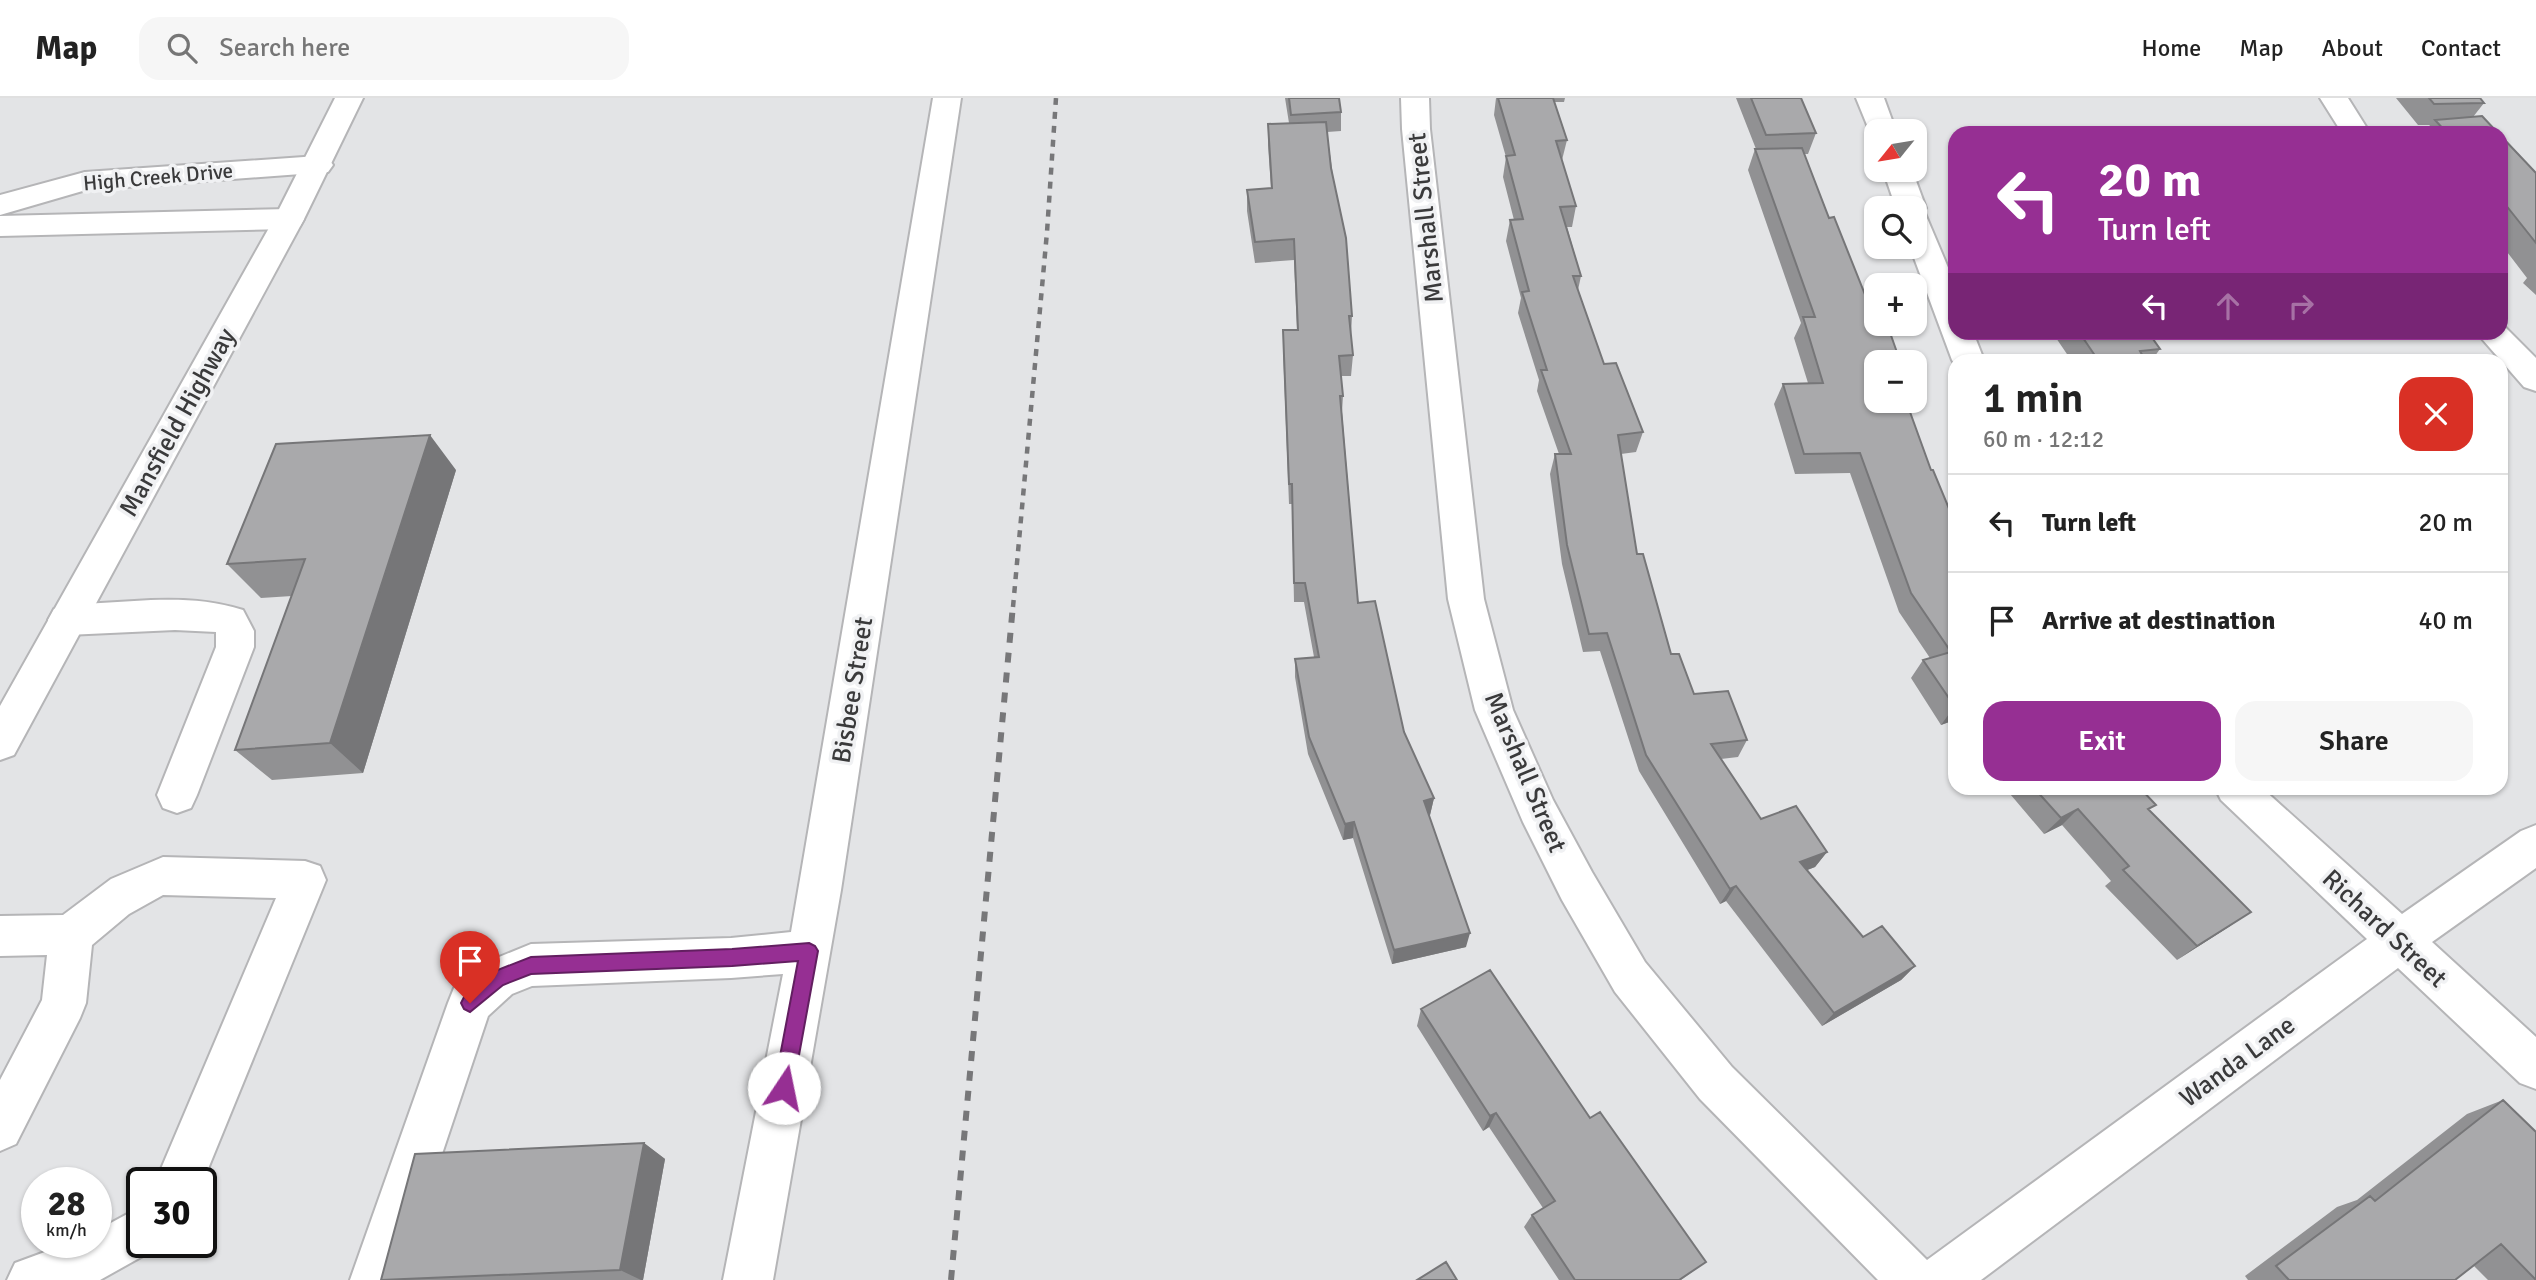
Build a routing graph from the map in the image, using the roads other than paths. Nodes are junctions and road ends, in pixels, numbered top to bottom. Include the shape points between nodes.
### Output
1 (349, 98) edge
2 (947, 98) edge
3 (1415, 98) edge
4 (1870, 98) edge
5 (2334, 98) edge
6 (1878, 119) edge
7 (2352, 126) edge
8 (318, 165) junction
9 (0, 205) edge
10 (289, 219) junction
11 (0, 226) edge
12 (1927, 252) edge
13 (1948, 307) edge
14 (2499, 340) edge
15 (2536, 379) edge
16 (67, 620) junction
17 (0, 743) edge
18 (177, 795) dead end
19 (2243, 795) edge
20 (2536, 844) edge
21 (71, 935) junction
22 (0, 936) edge
23 (2399, 941) junction
24 (809, 951) junction
25 (2536, 1067) edge
26 (0, 1128) edge
27 (186, 1167) edge
28 (126, 1240) edge
29 (32, 1280) edge
30 (376, 1280) edge
31 (748, 1280) edge
32 (1912, 1280) edge
33 (1941, 1280) edge

1 - 8 street, Mansfield Highway
2 - 24 street, Bisbee Street
3 - 32 street, Marshall Street via 1466,599 1494,710 1543,820 1630,977 1716,1083
4 - 6 street
5 - 7 street
8 - 9 street, High Creek Drive via 85,181
8 - 10 street, Mansfield Highway
10 - 11 street, High Creek Drive
10 - 16 street, Mansfield Highway
12 - 13 street
14 - 15 street
16 - 17 street, Mansfield Highway
16 - 18 street via 192,615 230,621 235,647
19 - 23 street, Richard Street
20 - 23 street, Wanda Lane
21 - 22 street
21 - 26 street via 64,1003
21 - 27 street via 117,898 146,880 163,876 305,880
23 - 25 street, Richard Street
23 - 33 street, Wanda Lane
24 - 30 street via 531,965 497,979 470,1003
24 - 31 street, Bisbee Street
28 - 29 street via 94,1259

